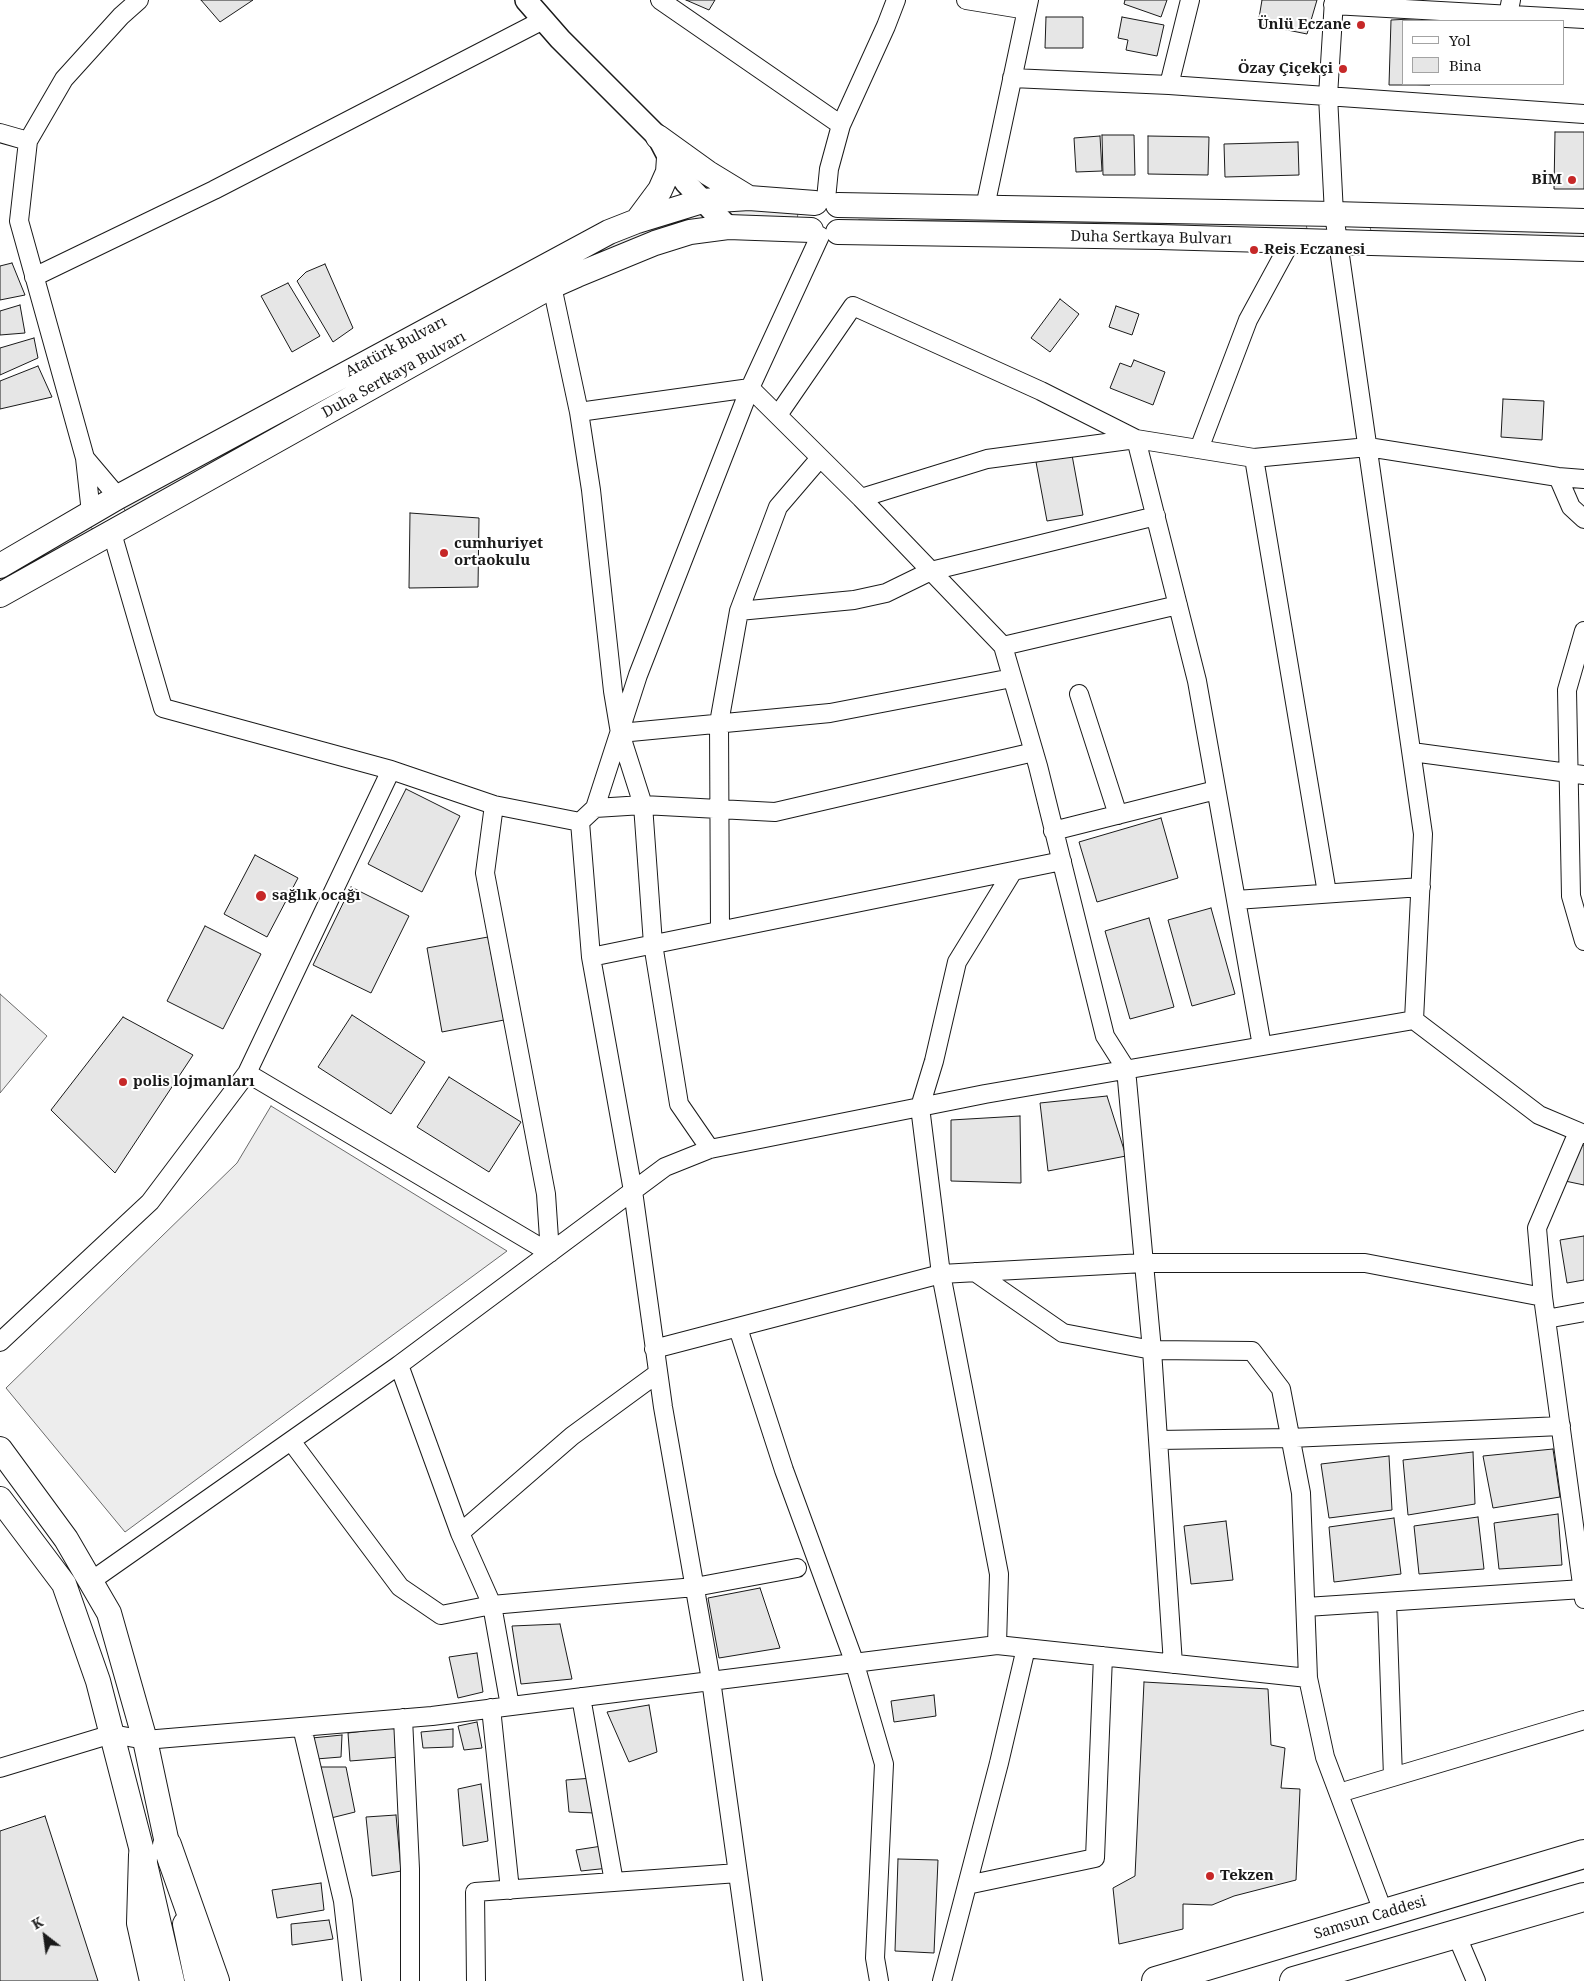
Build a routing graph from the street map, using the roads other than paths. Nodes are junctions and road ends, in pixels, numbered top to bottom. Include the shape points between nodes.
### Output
1 (139, 0) edge
2 (526, 0) edge
3 (660, 0) edge
4 (896, 0) edge
5 (966, 0) edge
6 (1190, 0) edge
7 (1334, 3) edge
8 (1028, 5) edge
9 (1509, 8) edge
10 (1584, 19) edge
11 (543, 20) junction
12 (1012, 78) junction
13 (1169, 85) junction
14 (1328, 96) junction
15 (1584, 114) edge
16 (842, 125) junction
17 (0, 134) edge
18 (658, 137) junction
19 (28, 141) junction
20 (669, 158) junction
21 (749, 198) junction
22 (702, 202) junction
23 (826, 202) junction
24 (985, 207) junction
25 (1334, 214) junction
26 (637, 221) junction
27 (1584, 221) edge
28 (728, 227) junction
29 (823, 233) junction
30 (1291, 241) junction
31 (1338, 242) junction
32 (1584, 248) edge
33 (34, 277) junction
34 (552, 286) junction
35 (750, 388) junction
36 (579, 412) junction
37 (778, 415) junction
38 (1136, 439) junction
39 (1368, 447) junction
40 (1199, 449) junction
41 (86, 458) junction
42 (820, 458) junction
43 (1254, 458) junction
44 (1558, 477) junction
45 (1584, 479) edge
46 (118, 497) junction
47 (861, 498) junction
48 (91, 513) junction
49 (1156, 516) junction
50 (1584, 518) edge
51 (112, 533) junction
52 (0, 566) edge
53 (931, 572) junction
54 (0, 595) edge
55 (1178, 604) junction
56 (739, 611) junction
57 (1584, 631) edge
58 (1003, 646) junction
59 (1012, 678) junction
60 (1079, 694) dead end
61 (719, 723) junction
62 (620, 733) junction
63 (1034, 752) junction
64 (1412, 752) junction
65 (391, 770) junction
66 (1576, 774) edge
67 (1216, 790) junction
68 (494, 805) junction
69 (643, 805) junction
70 (596, 808) junction
71 (718, 809) junction
72 (1118, 814) junction
73 (580, 822) junction
74 (1053, 831) junction
75 (1062, 861) junction
76 (1013, 871) junction
77 (1421, 887) junction
78 (1327, 893) junction
79 (1236, 900) junction
80 (720, 930) junction
81 (1584, 941) edge
82 (653, 944) junction
83 (591, 957) junction
84 (1414, 1020) junction
85 (1262, 1046) junction
86 (1126, 1069) junction
87 (247, 1073) junction
88 (920, 1107) junction
89 (1581, 1133) edge
90 (710, 1149) junction
91 (633, 1191) junction
92 (550, 1253) junction
93 (1144, 1263) junction
94 (975, 1272) junction
95 (941, 1274) junction
96 (1543, 1297) junction
97 (1584, 1312) edge
98 (1546, 1319) junction
99 (738, 1328) junction
100 (0, 1342) edge
101 (654, 1349) junction
102 (1152, 1350) junction
103 (400, 1365) junction
104 (658, 1373) junction
105 (1561, 1426) junction
106 (1290, 1438) junction
107 (1158, 1440) junction
108 (290, 1441) junction
109 (0, 1449) edge
110 (0, 1500) edge
111 (460, 1533) junction
112 (797, 1568) dead end
113 (91, 1581) junction
114 (694, 1587) junction
115 (1583, 1594) edge
116 (1387, 1602) junction
117 (492, 1605) junction
118 (1306, 1608) junction
119 (997, 1645) junction
120 (1026, 1648) junction
121 (1102, 1656) junction
122 (854, 1662) junction
123 (1173, 1664) junction
124 (1308, 1678) junction
125 (711, 1680) junction
126 (581, 1697) junction
127 (510, 1706) junction
128 (491, 1708) junction
129 (403, 1718) junction
130 (1584, 1720) edge
131 (302, 1727) junction
132 (112, 1734) junction
133 (145, 1740) junction
134 (0, 1768) edge
135 (1393, 1777) junction
136 (1339, 1793) junction
137 (155, 1850) junction
138 (1584, 1854) edge
139 (738, 1873) junction
140 (614, 1882) junction
141 (967, 1885) junction
142 (510, 1890) junction
143 (1584, 1897) edge
144 (1384, 1914) junction
145 (1456, 1934) junction
146 (154, 1981) edge
147 (172, 1981) edge
148 (197, 1981) edge
149 (215, 1981) edge
150 (352, 1981) edge
151 (410, 1981) edge
152 (476, 1981) edge
153 (753, 1981) edge
154 (879, 1981) edge
155 (942, 1981) edge
156 (1156, 1981) edge
157 (1294, 1981) edge
158 (1476, 1981) edge

1 - 19 street via 64,79
2 - 11 street
3 - 16 street
4 - 16 street
5 - 8 street
6 - 13 street
7 - 9 street
7 - 14 street
8 - 12 street
9 - 10 street
11 - 18 street
11 - 33 street via 214,190
12 - 13 street
12 - 24 street
13 - 14 street
14 - 15 street
14 - 25 street
16 - 23 street via 829,169
17 - 19 street
18 - 20 street
18 - 21 main road
19 - 33 street via 19,222
20 - 22 street
20 - 26 main road via 663,185
21 - 22 main road, Atatürk Bulvarı
21 - 23 main road, Atatürk Bulvarı
22 - 26 main road, Atatürk Bulvarı
22 - 28 street
23 - 24 main road, Duha Sertkaya Bulvarı
23 - 29 main road via 807,212 808,225
23 - 29 main road via 844,215 842,228
24 - 25 main road, Duha Sertkaya Bulvarı
25 - 27 main road, Duha Sertkaya Bulvarı
25 - 31 street
26 - 46 main road, Atatürk Bulvarı via 610,232
28 - 29 main road, Duha Sertkaya Bulvarı
28 - 34 main road, Duha Sertkaya Bulvarı via 690,232 655,243
29 - 30 main road, Duha Sertkaya Bulvarı
29 - 35 street
30 - 31 main road, Duha Sertkaya Bulvarı
30 - 40 street via 1248,320
31 - 32 main road, Duha Sertkaya Bulvarı
31 - 39 street
33 - 41 street
34 - 36 street
34 - 51 main road, Duha Sertkaya Bulvarı
35 - 36 street
35 - 37 street
35 - 62 street via 638,675
36 - 62 street via 612,691
37 - 38 street via 853,306 1041,391
37 - 42 street
38 - 40 street
38 - 47 street via 987,459
38 - 49 street
39 - 43 street
39 - 44 street
39 - 64 street
40 - 43 street
41 - 46 street
41 - 48 street
42 - 47 street
42 - 56 street via 778,507
43 - 78 street
44 - 45 street
44 - 50 street via 1571,507
46 - 48 main road, Atatürk Bulvarı
46 - 51 main road
47 - 53 street
48 - 51 main road
48 - 52 main road, Atatürk Bulvarı
49 - 53 street
49 - 55 street
51 - 54 main road, Duha Sertkaya Bulvarı
51 - 65 street via 163,708
53 - 56 street via 886,593 854,600
53 - 58 street
55 - 58 street
55 - 67 street via 1197,681
56 - 61 street
57 - 66 street via 1567,690
58 - 59 street
59 - 61 street via 830,713
59 - 63 street
60 - 72 street
61 - 62 street
61 - 71 street
62 - 69 street
62 - 70 street
63 - 71 street via 775,812
63 - 74 street
64 - 66 street
64 - 77 street via 1423,834
65 - 68 street
65 - 87 street
66 - 81 street via 1572,896
67 - 72 street
67 - 79 street
68 - 73 street
68 - 92 street via 485,873 546,1194
69 - 70 street
69 - 71 street
69 - 82 street
70 - 73 street
71 - 80 street
72 - 74 street
73 - 83 street
74 - 75 street
75 - 76 street
75 - 86 street via 1105,1036
76 - 80 street
76 - 88 street via 957,962
77 - 78 street
77 - 84 street
78 - 79 street
79 - 85 street
80 - 82 street
82 - 83 street
82 - 90 street via 679,1104
83 - 91 street
84 - 85 street
84 - 89 street via 1539,1115
85 - 86 street
86 - 88 street
86 - 93 street
87 - 92 street
87 - 100 street via 150,1202
88 - 90 street
88 - 95 street
89 - 96 street via 1537,1228
90 - 91 street via 665,1167
91 - 92 street
91 - 101 street
92 - 103 street
93 - 94 street
93 - 96 street via 1365,1263
93 - 102 street
94 - 95 street
94 - 102 street via 1063,1332
95 - 99 street
95 - 119 street via 999,1574
96 - 98 street
97 - 98 street
98 - 105 street
99 - 101 street
99 - 122 street via 784,1470
101 - 104 street
102 - 106 street via 1252,1351 1281,1389
102 - 107 street
103 - 108 street
103 - 111 street
104 - 111 street via 572,1436
104 - 114 street
105 - 106 street
105 - 115 street
106 - 107 street
106 - 118 street via 1301,1493
107 - 123 street
108 - 113 street
108 - 117 street via 400,1587 441,1615
109 - 113 main road via 66,1539
110 - 132 main road via 64,1584 98,1681
111 - 117 street
112 - 114 street
113 - 133 main road via 109,1613
114 - 117 street
114 - 125 street
115 - 116 street
116 - 118 street
116 - 135 street
117 - 127 street
118 - 124 street
119 - 120 street
119 - 122 street
120 - 121 street
120 - 141 street
121 - 123 street
121 - 141 street via 1095,1858
122 - 125 street
122 - 154 street via 884,1764 875,1958
123 - 124 street
124 - 136 street via 1324,1757
125 - 126 street
125 - 139 street
126 - 127 street
126 - 140 street
127 - 128 street
128 - 129 street
128 - 142 street
129 - 131 street
129 - 151 street via 410,1869
130 - 135 street
131 - 133 street
131 - 150 street via 343,1901
132 - 133 street
132 - 134 street
132 - 137 main road
133 - 137 main road
135 - 136 street
136 - 144 street
137 - 146 highway via 141,1923
137 - 147 main road
137 - 148 main road
137 - 149 highway
138 - 144 highway, Samsun Caddesi
139 - 140 street
139 - 153 street
140 - 142 street
141 - 155 street
142 - 152 street via 475,1892
143 - 145 highway
144 - 156 highway, Samsun Caddesi
145 - 157 highway
145 - 158 street

